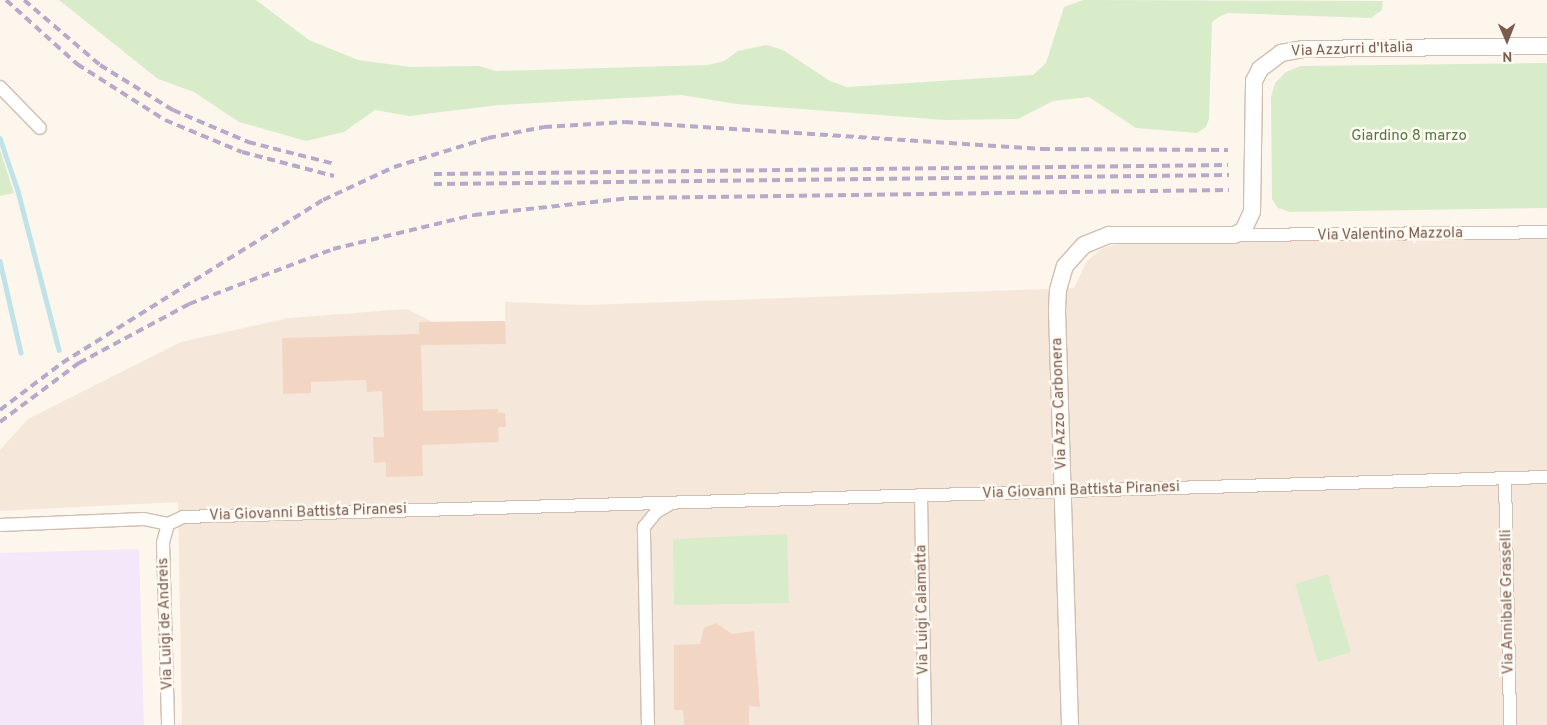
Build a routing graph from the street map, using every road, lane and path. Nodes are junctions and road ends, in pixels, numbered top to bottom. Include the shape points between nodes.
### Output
1 (1547, 46) edge
2 (0, 86) edge
3 (40, 128) dead end
4 (1252, 195) junction
5 (1547, 232) edge
6 (1200, 233) junction
7 (1234, 235) junction
8 (1547, 477) edge
9 (1505, 478) junction
10 (1063, 492) junction
11 (922, 496) junction
12 (675, 503) junction
13 (616, 505) junction
14 (2, 524) edge
15 (168, 524) junction
16 (644, 528) junction
17 (168, 725) edge
18 (648, 725) edge
19 (925, 725) edge
20 (1070, 725) edge
21 (1510, 725) edge

1 - 4 street, Via Azzurri d'Italia via 1303,49 1281,53 1260,69 1254,81
2 - 3 street
4 - 6 street, Via Azzurri d'Italia via 1236,223
4 - 7 street, Via Azzurri d'Italia via 1250,223
5 - 7 street, Via Valentino Mazzola
6 - 7 street, Via Azzo Carbonera
6 - 10 street, Via Azzo Carbonera via 1097,238 1084,245 1065,266 1059,284 1057,309
8 - 9 street, Via Giovanni Battista Piranesi
9 - 10 street, Via Giovanni Battista Piranesi
9 - 21 street, Via Annibale Grasselli
10 - 11 street, Via Giovanni Battista Piranesi
10 - 20 street, Via Azzo Carbonera
11 - 12 street, Via Giovanni Battista Piranesi
11 - 19 street, Via Luigi Calamatta
12 - 13 street, Via Giovanni Battista Piranesi
12 - 16 street via 656,512
13 - 15 street, Via Giovanni Battista Piranesi via 183,517
13 - 16 street, Via Giovanni Battista Piranesi via 636,512
14 - 15 street, Via Giovanni Battista Piranesi via 144,519
15 - 17 street, Via Luigi de Andreis via 163,543
16 - 18 street

